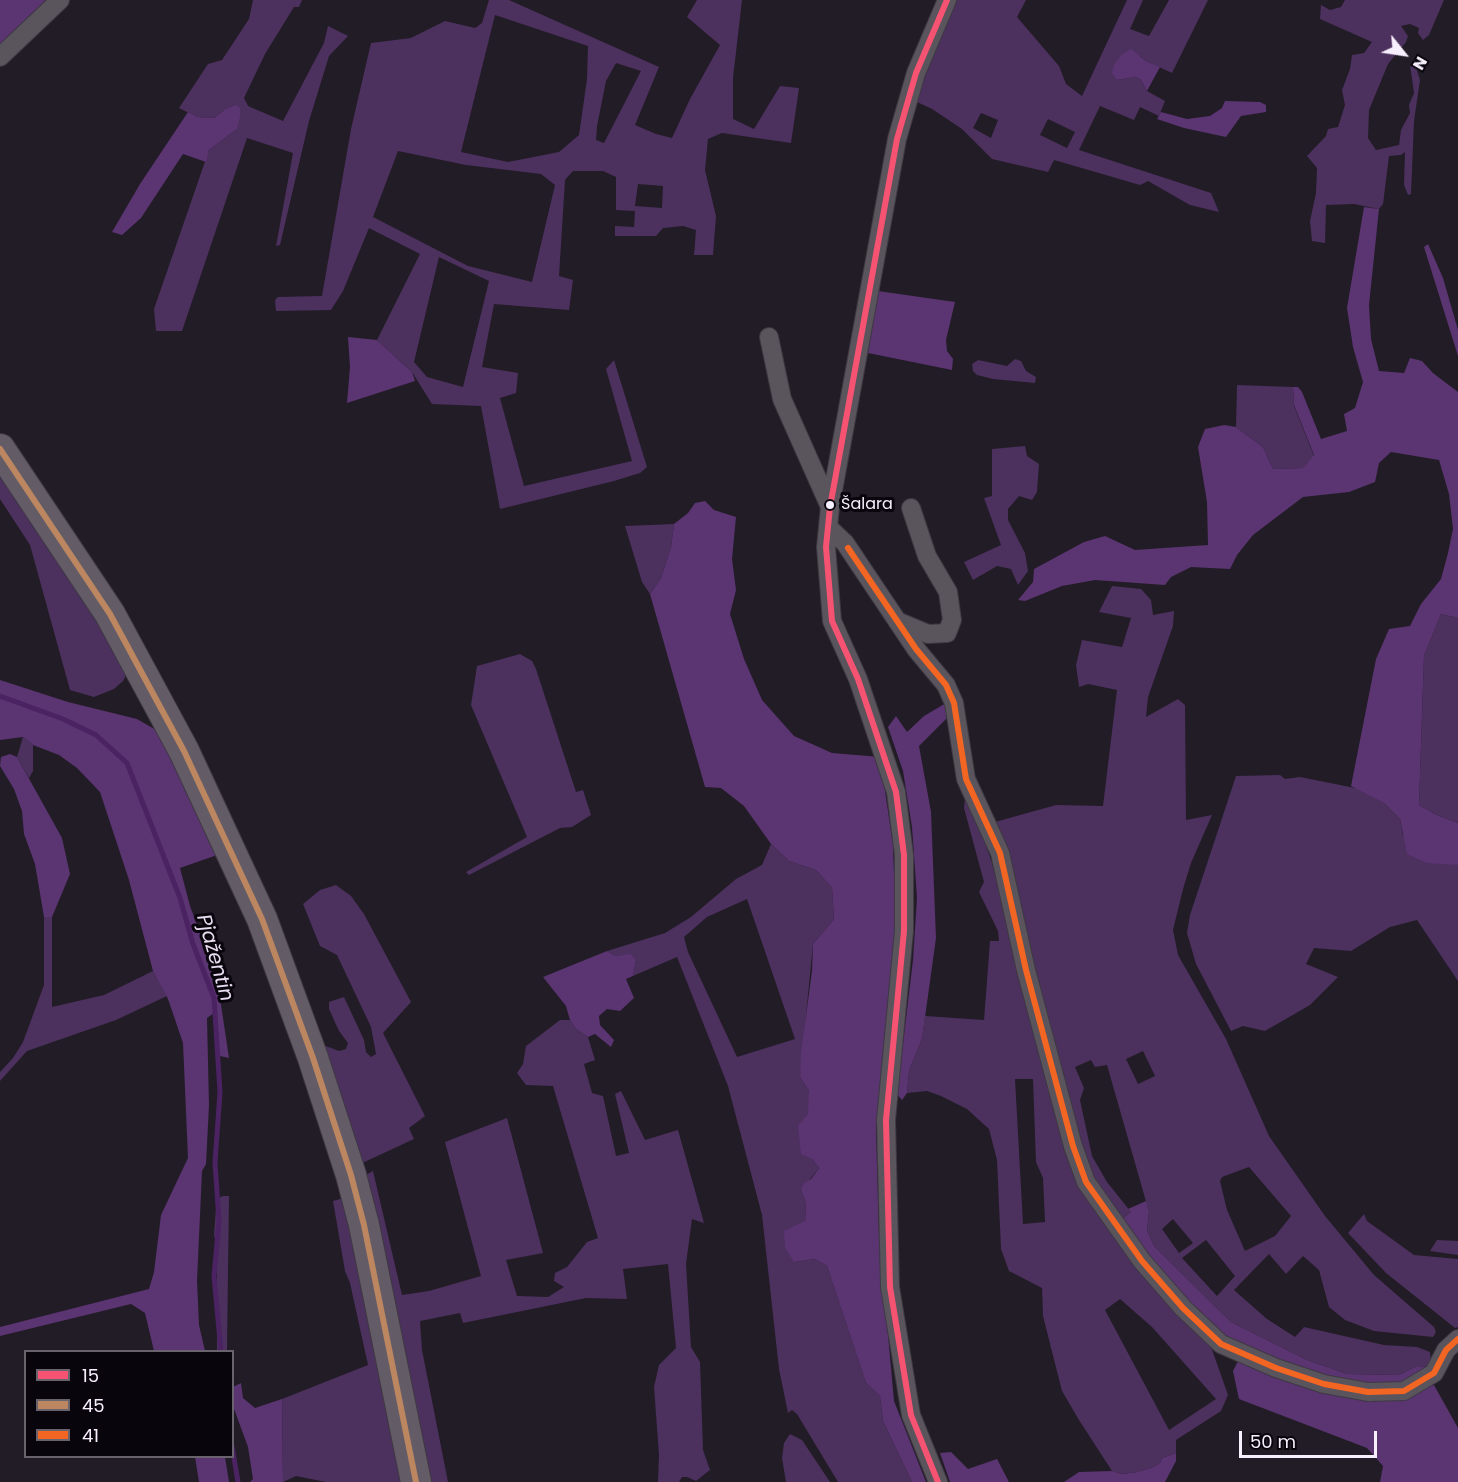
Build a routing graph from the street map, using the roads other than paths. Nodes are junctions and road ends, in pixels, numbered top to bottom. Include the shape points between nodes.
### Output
1 (60, 0) edge
2 (947, 0) edge
3 (0, 57) edge
4 (769, 337) dead end
5 (0, 449) edge
6 (830, 507) junction
7 (911, 508) dead end
8 (828, 527) junction
9 (897, 621) junction
10 (1458, 1339) edge
11 (414, 1469) edge
12 (938, 1482) edge

1 - 3 street
2 - 6 street via 916,73 897,139
4 - 6 street via 782,399
5 - 11 main road via 110,614 184,751 262,918 351,1175
6 - 8 street
7 - 9 street via 927,556 948,592 952,620 947,633 928,634
8 - 9 street via 845,543
8 - 12 street via 826,576 832,621 858,679 896,792 904,855 904,931 886,1120 890,1287 911,1415
9 - 10 street via 946,685 954,703 966,779 1000,853 1026,970 1073,1146 1083,1173 1142,1261 1221,1344 1324,1384 1368,1392 1404,1391 1434,1373 1446,1350

